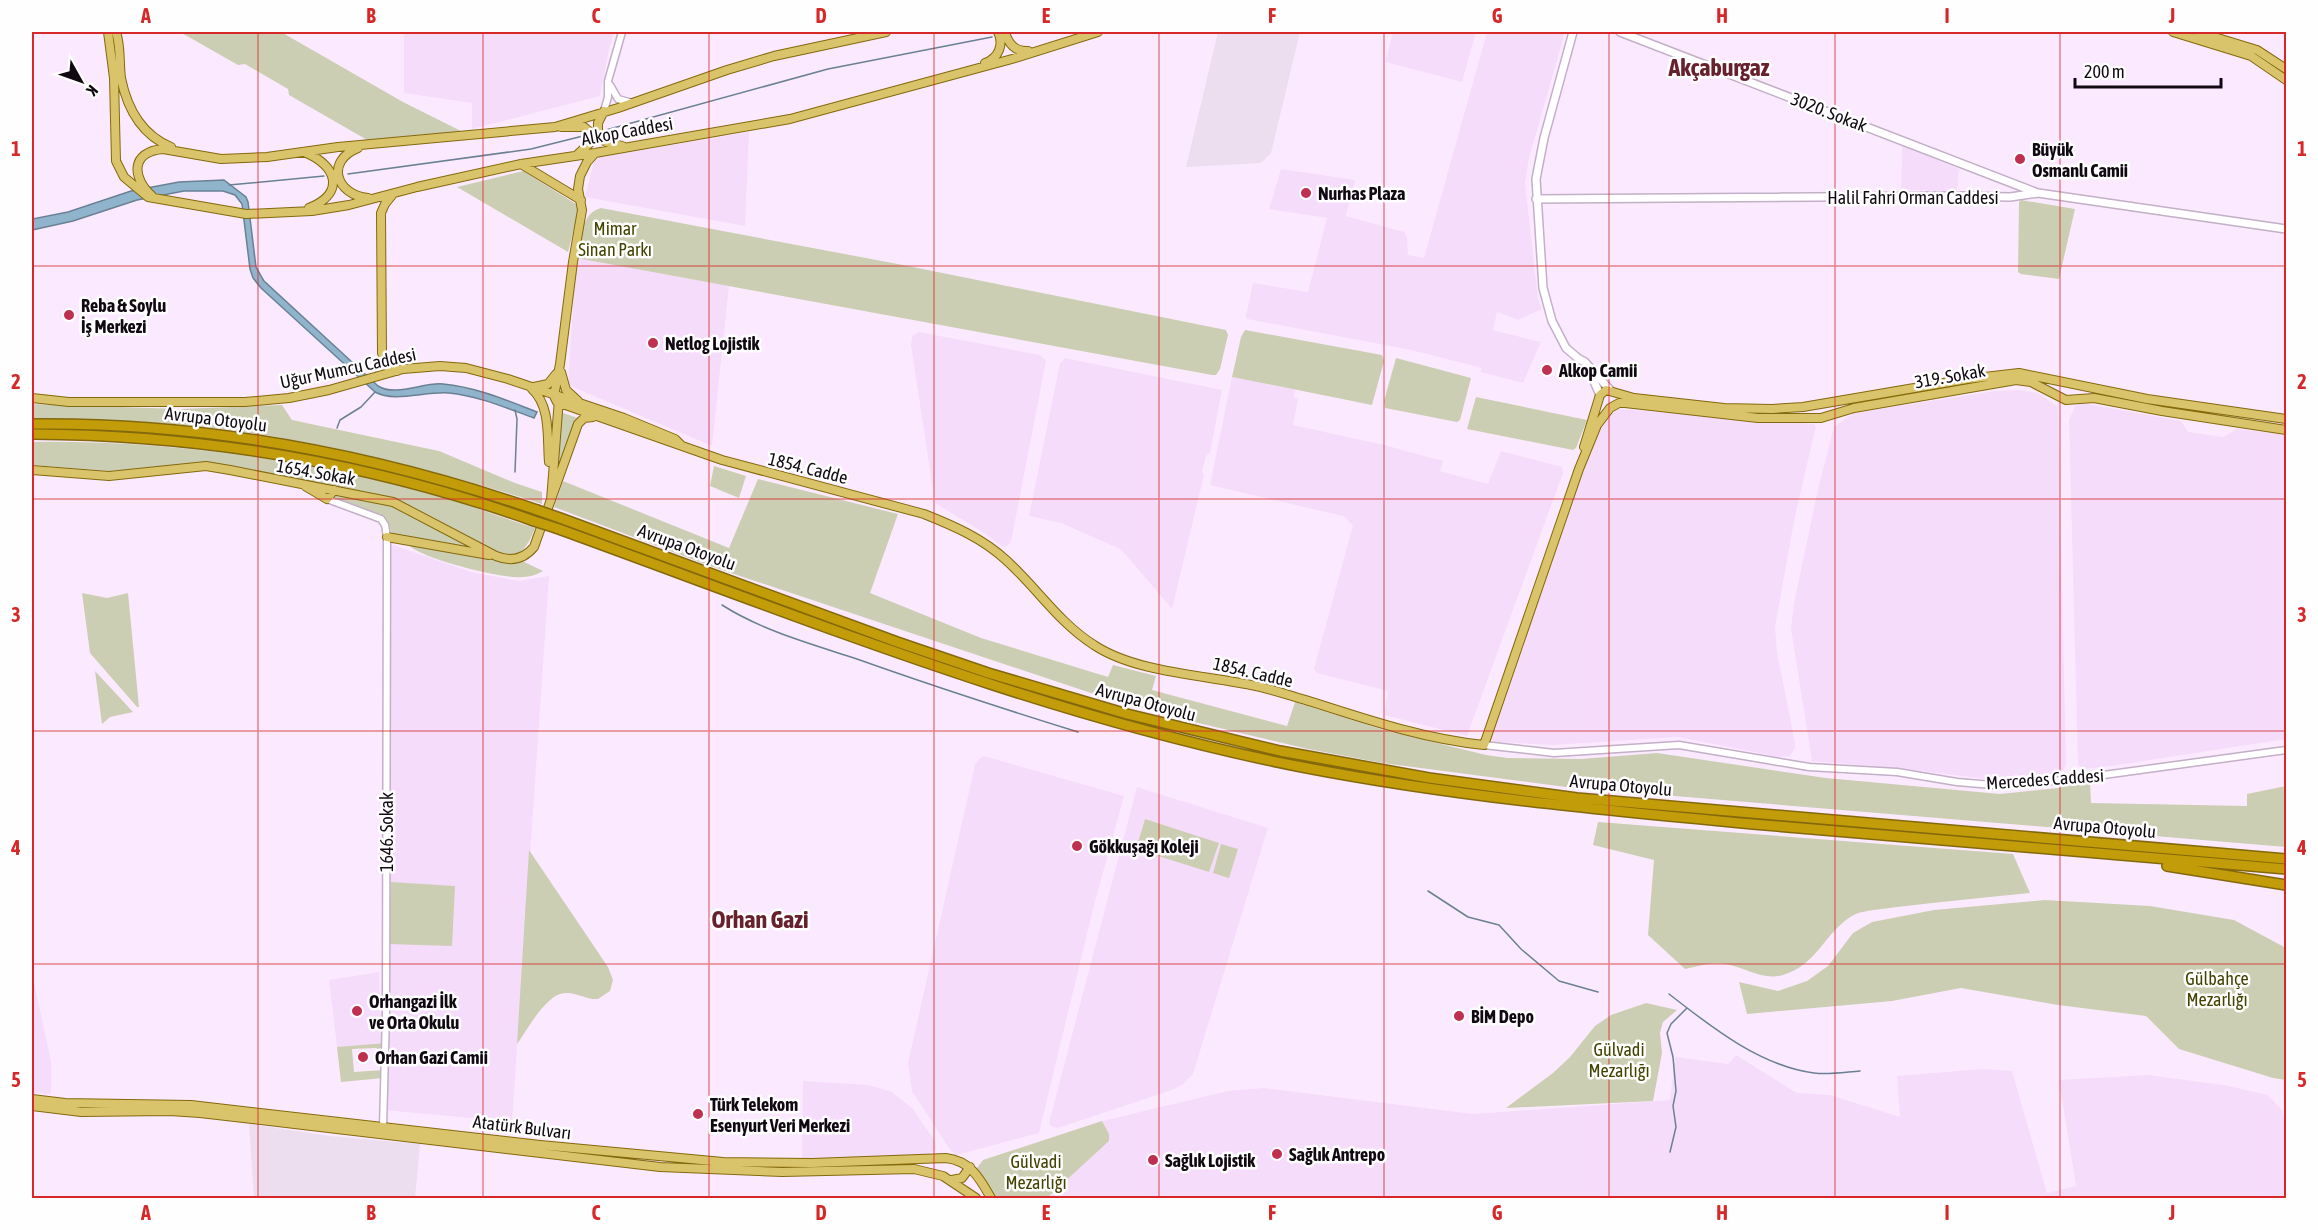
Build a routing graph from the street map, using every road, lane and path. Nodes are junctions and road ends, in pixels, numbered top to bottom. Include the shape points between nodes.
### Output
1 (108, 32) edge
2 (116, 32) edge
3 (622, 32) edge
4 (886, 32) edge
5 (998, 32) edge
6 (1005, 32) edge
7 (1098, 32) edge
8 (1573, 32) edge
9 (1620, 32) edge
10 (2173, 32) edge
11 (2198, 32) edge
12 (1038, 51) junction
13 (2286, 69) edge
14 (968, 71) junction
15 (2286, 80) edge
16 (608, 81) junction
17 (632, 103) junction
18 (604, 111) junction
19 (555, 127) junction
20 (368, 144) junction
21 (627, 147) junction
22 (181, 152) junction
23 (303, 152) junction
24 (595, 153) junction
25 (577, 155) junction
26 (521, 164) junction
27 (394, 193) junction
28 (2038, 193) junction
29 (155, 199) junction
30 (372, 199) junction
31 (1536, 199) junction
32 (581, 200) junction
33 (302, 211) junction
34 (2286, 229) edge
35 (1579, 359) junction
36 (560, 369) junction
37 (397, 371) junction
38 (2066, 382) junction
39 (2076, 384) junction
40 (530, 387) junction
41 (1613, 392) junction
42 (32, 398) edge
43 (1599, 398) junction
44 (2062, 398) junction
45 (557, 399) junction
46 (2075, 399) junction
47 (1830, 401) junction
48 (1820, 403) junction
49 (587, 406) junction
50 (1613, 406) junction
51 (1833, 415) junction
52 (602, 418) junction
53 (1821, 418) junction
54 (2286, 419) edge
55 (32, 424) edge
56 (2286, 430) edge
57 (32, 434) edge
58 (681, 445) junction
59 (1579, 468) junction
60 (32, 470) edge
61 (302, 484) junction
62 (550, 485) junction
63 (334, 490) junction
64 (327, 499) junction
65 (550, 506) junction
66 (387, 537) junction
67 (496, 556) junction
68 (1484, 745) junction
69 (2286, 750) edge
70 (2112, 855) junction
71 (2286, 860) edge
72 (2286, 869) edge
73 (2286, 885) edge
74 (32, 1100) edge
75 (32, 1106) edge
76 (81, 1108) junction
77 (477, 1127) dead end
78 (383, 1128) junction
79 (476, 1141) junction
80 (946, 1158) junction
81 (970, 1167) junction
82 (943, 1176) junction
83 (951, 1180) junction
84 (976, 1198) edge
85 (991, 1198) edge

1 - 29 main road via 114,78 116,161 133,187
2 - 22 main road via 121,78 136,120 146,131
3 - 16 street
4 - 17 main road, Alkop Caddesi via 765,59
5 - 14 main road via 1000,48 992,61
6 - 12 main road via 1007,40 1022,52
7 - 12 main road, Alkop Caddesi
8 - 31 main road via 1544,138
9 - 28 main road, 3020. Sokak
10 - 15 main road via 2251,56
11 - 13 main road via 2245,45
12 - 14 main road, Alkop Caddesi
14 - 21 main road, Alkop Caddesi via 790,118
16 - 17 street via 618,99
16 - 18 street
17 - 18 main road, Alkop Caddesi
18 - 19 main road, Alkop Caddesi
18 - 21 main road via 598,134 609,144
19 - 20 main road, Alkop Caddesi
19 - 25 main road via 584,127 590,132 592,141
20 - 23 main road, Alkop Caddesi
20 - 30 main road via 341,159 338,173 352,195
21 - 24 main road, Alkop Caddesi
22 - 23 main road, Alkop Caddesi via 221,159
22 - 29 main road via 153,150 141,158 138,178
23 - 33 main road via 324,163 331,172 333,187 322,203
24 - 25 main road, Alkop Caddesi
24 - 32 main road via 580,176
25 - 26 main road, Alkop Caddesi
26 - 27 main road, Alkop Caddesi
26 - 32 main road
27 - 30 main road, Alkop Caddesi
27 - 37 main road via 381,213 382,353 388,366
28 - 31 main road, Halil Fahri Orman Caddesi via 2010,197
28 - 34 main road, Halil Fahri Orman Caddesi
29 - 33 main road, Alkop Caddesi via 246,214
30 - 33 main road, Alkop Caddesi
31 - 35 main road via 1545,300 1560,338
32 - 36 main road
35 - 41 main road
35 - 43 main road via 1592,377
36 - 40 main road via 546,385
36 - 45 main road
36 - 49 main road via 567,392
37 - 40 main road, Uğur Mumcu Caddesi via 454,366
37 - 42 main road, Uğur Mumcu Caddesi via 309,394 256,401 69,402
38 - 39 main road, 319. Sokak
38 - 44 main road via 2059,390
38 - 47 main road, 319. Sokak via 2004,373
39 - 46 main road via 2079,390
39 - 54 main road, 319. Sokak
40 - 45 main road, Uğur Mumcu Caddesi
40 - 62 main road via 544,410
41 - 43 main road via 1606,390
41 - 48 main road, 319. Sokak via 1724,408 1772,409
41 - 50 main road via 1617,400
43 - 50 main road via 1602,406
43 - 59 main road
44 - 46 main road, 319. Sokak
44 - 51 main road, 319. Sokak via 2031,382 2016,380
45 - 49 main road
45 - 52 main road
45 - 62 main road
46 - 56 main road, 319. Sokak via 2094,398
47 - 48 main road, 319. Sokak
47 - 51 main road
48 - 53 main road
49 - 58 main road via 645,425
50 - 53 main road, 319. Sokak via 1624,403 1758,418
50 - 59 main road via 1599,421
51 - 53 main road, 319. Sokak
52 - 58 main road
52 - 65 main road via 586,417 579,423
55 - 71 highway, Avrupa Otoyolu, bridge via 155,428 266,441 420,474 560,518 1019,683 1280,751 1429,778 1577,798
57 - 70 highway, Avrupa Otoyolu, bridge via 220,445 303,458 408,482 556,528 1009,691 1158,734 1305,767 1572,808
58 - 68 main road, 1854. Cadde via 924,514 963,530 1007,561 1069,627 1118,658 1257,686 1399,729
59 - 68 main road
60 - 61 main road, 1654. Sokak via 109,476 206,466
61 - 63 main road, 1654. Sokak
61 - 64 main road
62 - 65 main road
63 - 64 main road
63 - 67 main road, 1654. Sokak via 398,504
64 - 66 street via 381,519
65 - 67 main road via 529,553 510,560
66 - 67 main road
66 - 78 street, 1646. Sokak
68 - 69 street, Mercedes Caddesi via 1554,753 1675,745 1802,766 1897,772 1992,785 2078,778
70 - 72 highway, Avrupa Otoyolu
70 - 73 highway via 2146,864
74 - 76 main road, Atatürk Bulvarı
75 - 76 main road, Atatürk Bulvarı
76 - 78 main road, Atatürk Bulvarı via 154,1103 191,1105
76 - 79 main road, Atatürk Bulvarı via 200,1113 435,1140 469,1149
77 - 79 main road
78 - 79 main road, Atatürk Bulvarı
79 - 80 main road, Atatürk Bulvarı via 723,1162
79 - 82 main road, Atatürk Bulvarı via 660,1167 782,1172 893,1168
80 - 81 main road, Atatürk Bulvarı
80 - 82 main road via 941,1166
81 - 83 main road via 962,1178
81 - 85 main road
82 - 83 main road, Atatürk Bulvarı
83 - 84 main road, Atatürk Bulvarı

